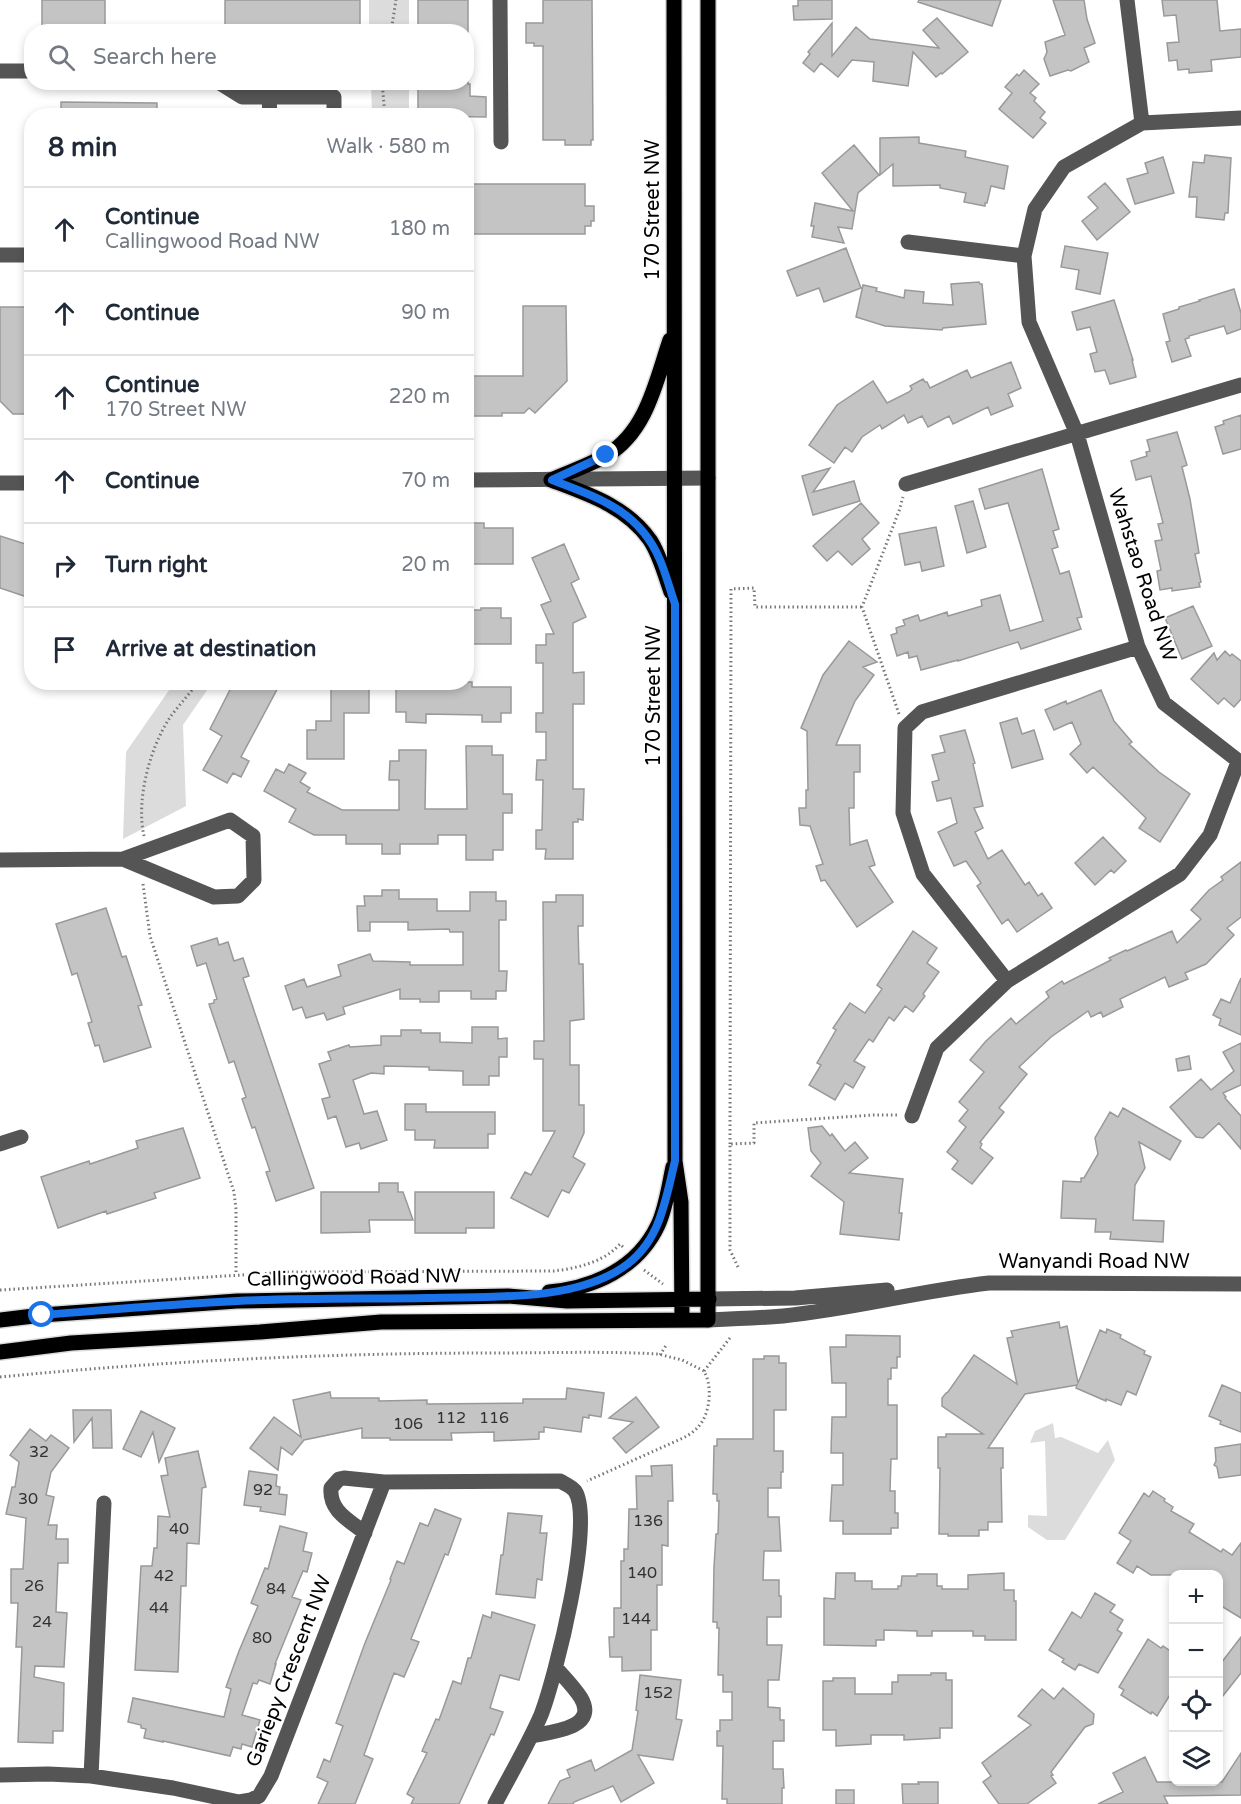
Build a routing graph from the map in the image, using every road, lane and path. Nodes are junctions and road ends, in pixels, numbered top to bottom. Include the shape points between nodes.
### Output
1 (396, 0) edge
2 (500, 0) edge
3 (674, 0) edge
4 (708, 0) edge
5 (1127, 0) edge
6 (392, 24) edge
7 (0, 71) edge
8 (24, 71) edge
9 (231, 90) edge
10 (383, 90) edge
11 (269, 97) junction
12 (270, 108) edge
13 (334, 108) edge
14 (384, 108) edge
15 (1241, 118) edge
16 (1142, 123) junction
17 (501, 142) dead end
18 (908, 242) dead end
19 (0, 255) edge
20 (24, 255) edge
21 (1024, 255) junction
22 (674, 328) junction
23 (1241, 386) edge
24 (1077, 434) junction
25 (708, 478) junction
26 (675, 479) junction
27 (474, 480) edge
28 (552, 480) junction
29 (0, 483) edge
30 (24, 483) edge
31 (906, 484) joint
32 (675, 604) junction
33 (862, 607) junction
34 (1138, 647) junction
35 (192, 690) edge
36 (905, 728) junction
37 (1239, 763) edge
38 (147, 850) junction
39 (123, 859) junction
40 (0, 860) edge
41 (145, 868) junction
42 (1007, 981) junction
43 (912, 1116) joint
44 (21, 1137) dead end
45 (0, 1144) edge
46 (730, 1144) junction
47 (675, 1161) junction
48 (629, 1253) dead end
49 (639, 1266) dead end
50 (738, 1267) dead end
51 (236, 1275) junction
52 (1239, 1281) edge
53 (947, 1288) junction
54 (0, 1290) edge
55 (668, 1290) dead end
56 (508, 1296) junction
57 (682, 1299) junction
58 (709, 1299) junction
59 (0, 1320) edge
60 (682, 1320) junction
61 (708, 1320) junction
62 (730, 1338) dead end
63 (667, 1344) dead end
64 (0, 1352) edge
65 (660, 1355) junction
66 (704, 1371) junction
67 (0, 1377) edge
68 (384, 1482) junction
69 (571, 1488) junction
70 (104, 1503) dead end
71 (365, 1533) junction
72 (556, 1668) junction
73 (531, 1736) junction
74 (0, 1775) edge
75 (91, 1776) junction
76 (495, 1804) edge

1 - 6 path
2 - 17 street
3 - 22 main road, 170 Street NW
4 - 25 main road
5 - 16 street
7 - 8 street
9 - 11 street via 242,97
10 - 14 path
11 - 12 street
11 - 13 street via 334,97
15 - 16 street, Wahstao Road NW
16 - 21 street, Wahstao Road NW via 1064,167 1035,209
18 - 21 street
19 - 20 street
21 - 24 street, Wahstao Road NW via 1029,322
22 - 26 main road, 170 Street NW
22 - 28 main road via 650,400 631,434 606,455
23 - 24 street
24 - 31 street
24 - 34 street, Wahstao Road NW
25 - 26 street
25 - 58 main road
26 - 28 street
26 - 32 main road, 170 Street NW
27 - 28 street
28 - 32 main road via 603,500 637,525 651,541
29 - 30 street
31 - 33 path
32 - 47 main road, 170 Street NW
33 - 36 path
33 - 46 path via 754,607 754,588 731,589
34 - 36 street via 922,712
34 - 37 street, Wahstao Road NW via 1164,703
35 - 38 path via 169,720 151,761 141,810
36 - 42 street via 903,813 923,874
37 - 42 street via 1210,835 1180,874
38 - 39 street
38 - 41 street via 230,820 253,836 254,880 238,896 214,897
39 - 40 street
39 - 41 street
41 - 51 path via 142,887 150,936 234,1192
42 - 43 street via 937,1048
43 - 46 path via 754,1124 754,1143
44 - 45 street
46 - 50 path via 730,1250
47 - 56 main road via 659,1223 634,1259 606,1278 566,1291
47 - 57 main road, 170 Street NW via 681,1202
48 - 51 path via 620,1244 585,1265 542,1272
49 - 55 path
51 - 54 path
52 - 53 street, Wanyandi Road NW via 988,1283
53 - 58 street, Wanyandi Road NW
53 - 61 street, Wanyandi Road NW via 783,1316
56 - 57 main road, Callingwood Road NW via 567,1301
56 - 59 main road, Callingwood Road NW via 237,1301
57 - 58 main road, Callingwood Road NW
57 - 60 main road, 170 Street NW
58 - 61 main road
60 - 61 main road
60 - 64 main road via 381,1322 71,1343
62 - 66 path
63 - 65 path
65 - 66 path
65 - 67 path via 324,1355
66 - 69 path via 707,1408 700,1425 683,1438
68 - 69 street via 552,1480
68 - 71 street, Gariepy Crescent NW
68 - 71 street via 344,1478 331,1488 331,1502 336,1509
69 - 72 street via 580,1507 579,1531 570,1607
70 - 75 street
71 - 75 street, Gariepy Crescent NW via 260,1796 239,1802
72 - 73 street
72 - 73 street via 582,1700 584,1712 570,1728
73 - 76 street
74 - 75 street, Gariepy Crescent NW

